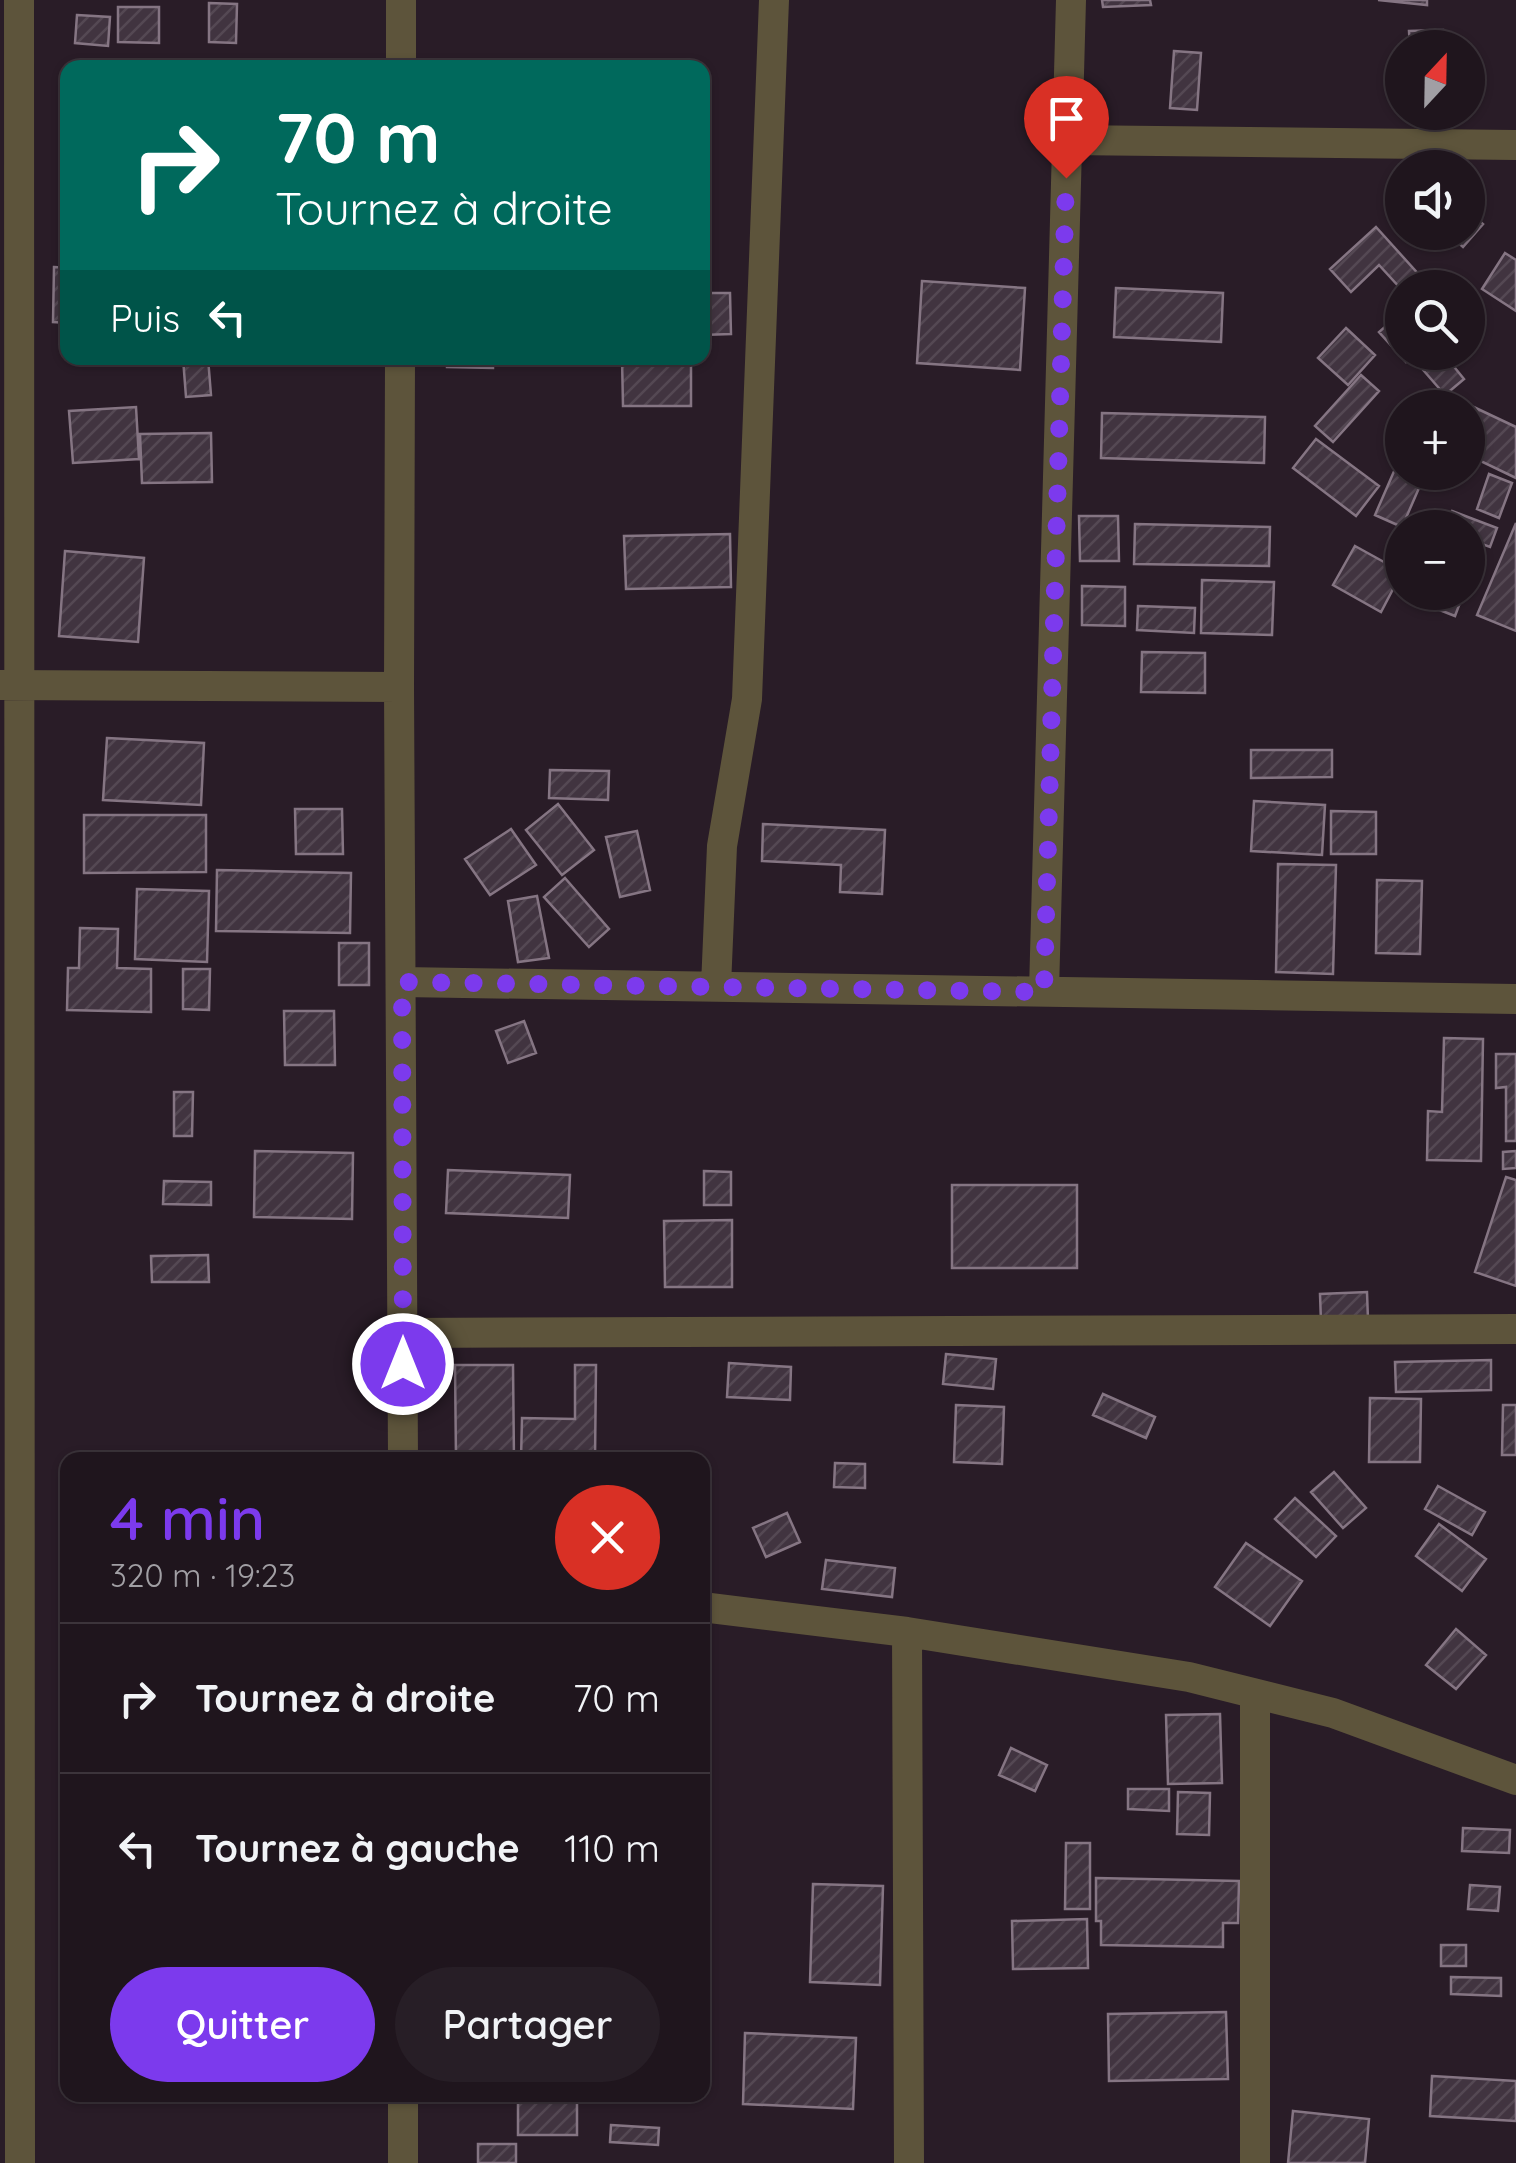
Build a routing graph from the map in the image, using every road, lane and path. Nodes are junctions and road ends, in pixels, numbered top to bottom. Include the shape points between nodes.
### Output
1 (19, 0) edge
2 (401, 0) edge
3 (774, 0) edge
4 (1071, 0) edge
5 (401, 60) edge
6 (1067, 140) junction
7 (1516, 145) edge
8 (400, 365) edge
9 (10, 685) edge
10 (399, 687) junction
11 (402, 982) junction
12 (716, 986) junction
13 (1044, 992) junction
14 (1516, 999) edge
15 (1516, 1329) edge
16 (403, 1333) junction
17 (403, 1452) edge
18 (710, 1609) edge
19 (907, 1632) junction
20 (1254, 1694) junction
21 (1516, 1780) edge
22 (404, 2102) edge
23 (20, 2163) edge
24 (404, 2163) edge
25 (910, 2163) edge
26 (1255, 2163) edge

1 - 9 street
2 - 5 street
3 - 12 street via 747,699 722,846
4 - 6 street
6 - 7 street
6 - 13 street
8 - 10 street
9 - 10 street
9 - 23 street
10 - 11 street
11 - 12 street
11 - 16 street
12 - 13 street
13 - 14 street
15 - 16 street
16 - 17 street
18 - 19 street
19 - 20 street via 1189,1677
19 - 25 street
20 - 21 street via 1332,1713
20 - 26 street
22 - 24 street

